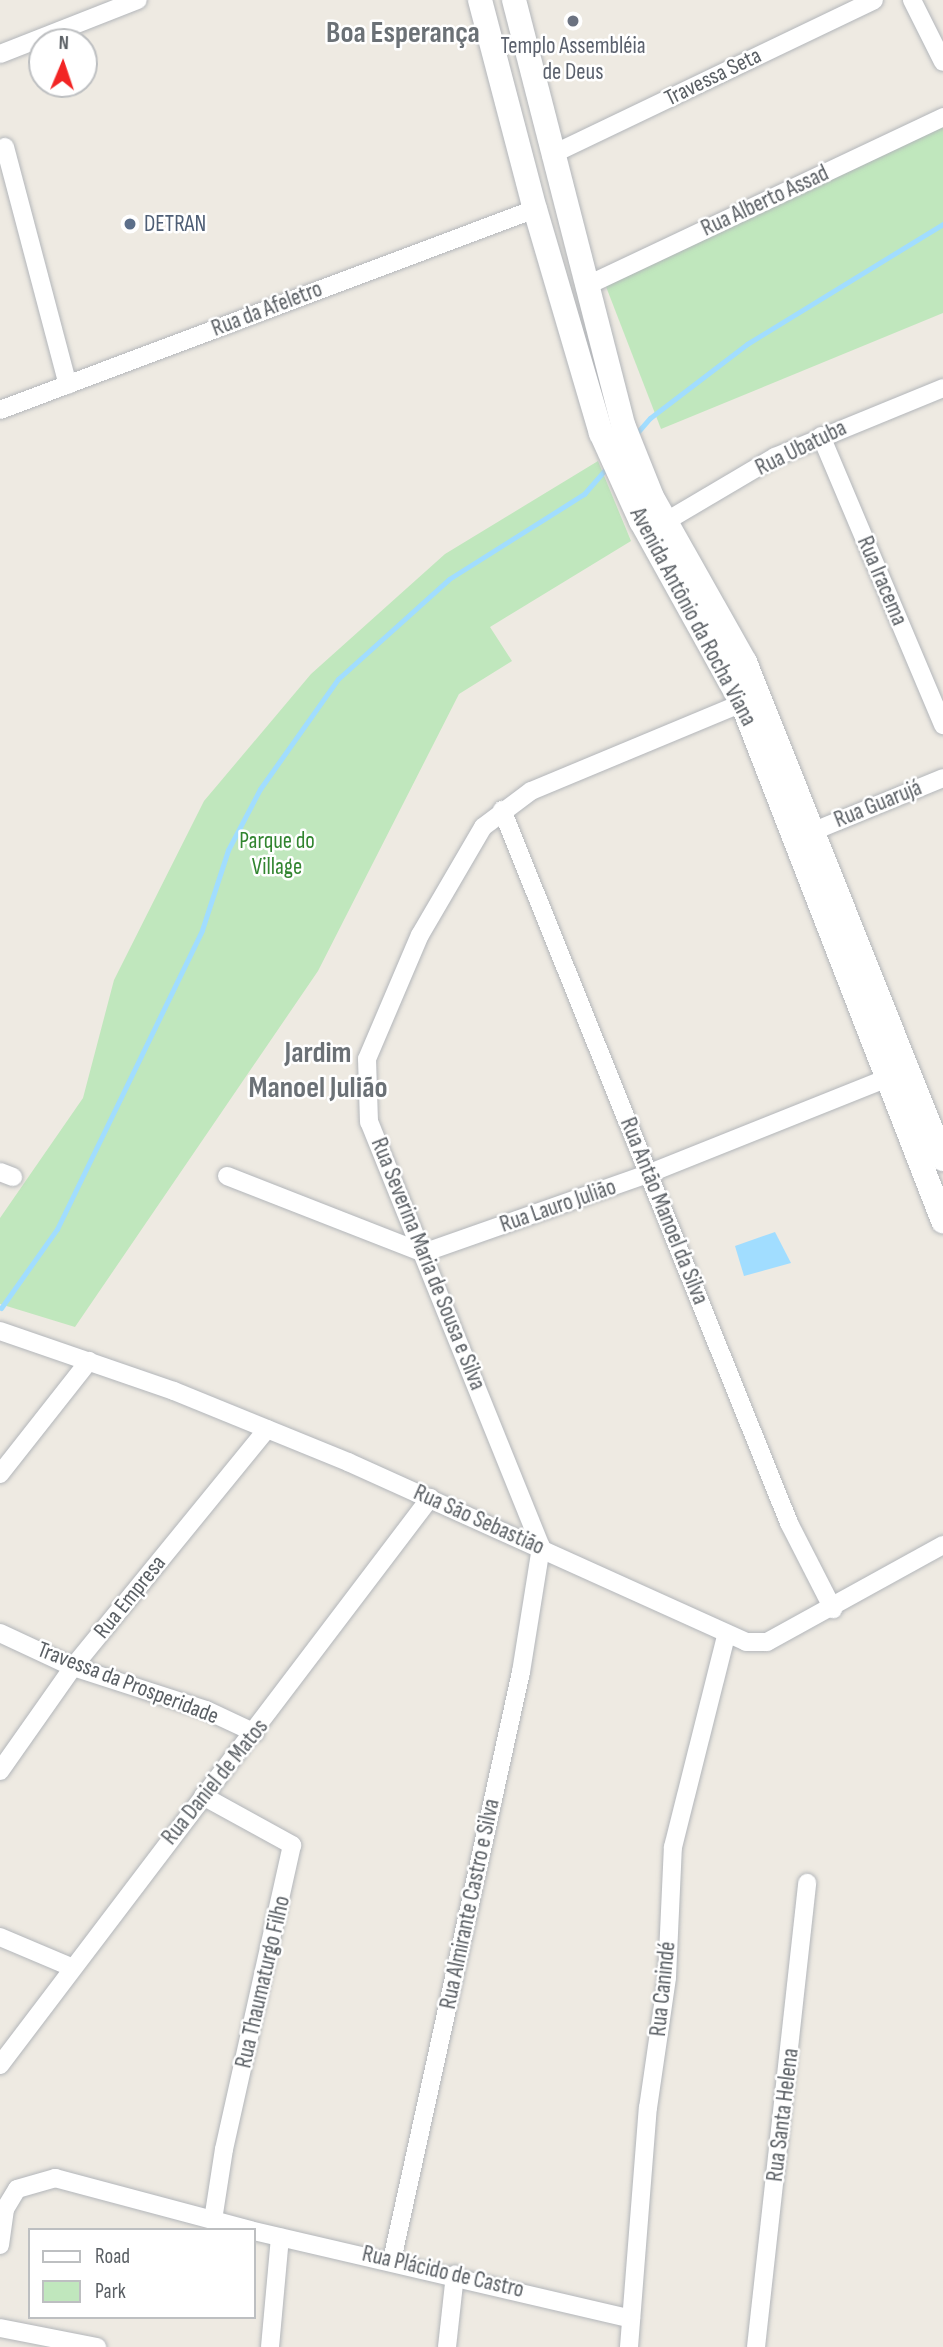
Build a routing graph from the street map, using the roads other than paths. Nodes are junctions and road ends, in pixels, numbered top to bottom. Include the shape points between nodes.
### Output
1 (138, 0) edge
2 (480, 0) edge
3 (514, 0) edge
4 (874, 0) edge
5 (912, 0) edge
6 (0, 54) edge
7 (943, 62) edge
8 (943, 117) edge
9 (5, 148) dead end
10 (551, 155) junction
11 (535, 209) junction
12 (587, 285) junction
13 (68, 385) junction
14 (943, 388) edge
15 (0, 411) edge
16 (613, 430) junction
17 (821, 436) junction
18 (643, 501) junction
19 (665, 522) junction
20 (743, 703) junction
21 (943, 725) edge
22 (943, 778) edge
23 (502, 810) junction
24 (814, 831) junction
25 (888, 1078) junction
26 (941, 1149) edge
27 (650, 1173) junction
28 (227, 1176) dead end
29 (943, 1221) edge
30 (423, 1253) junction
31 (0, 1331) edge
32 (89, 1361) junction
33 (267, 1429) junction
34 (0, 1474) edge
35 (430, 1498) junction
36 (943, 1545) edge
37 (541, 1547) junction
38 (833, 1609) junction
39 (0, 1633) edge
40 (726, 1636) junction
41 (73, 1667) junction
42 (255, 1733) junction
43 (0, 1771) edge
44 (202, 1796) junction
45 (807, 1883) dead end
46 (0, 1937) edge
47 (71, 1967) junction
48 (0, 2065) edge
49 (213, 2220) junction
50 (244, 2228) edge
51 (256, 2231) edge
52 (279, 2237) junction
53 (0, 2245) edge
54 (393, 2260) junction
55 (455, 2274) junction
56 (631, 2319) junction
57 (0, 2328) edge
58 (97, 2347) edge
59 (270, 2347) edge
60 (447, 2347) edge
61 (629, 2347) edge
62 (755, 2347) edge

1 - 6 street
2 - 11 main road, Avenida Antônio da Rocha Viana
3 - 10 main road, Avenida Antônio da Rocha Viana
4 - 10 street, Travessa Seta
5 - 7 street
8 - 12 street, Rua Alberto Assad
9 - 13 street
10 - 12 main road, Avenida Antônio da Rocha Viana
11 - 13 street, Rua da Afeletro
11 - 16 main road, Avenida Antônio da Rocha Viana
12 - 16 main road, Avenida Antônio da Rocha Viana
13 - 15 street, Rua da Afeletro
14 - 17 street, Rua Ubatuba
16 - 18 main road, Avenida Antônio da Rocha Viana
17 - 19 street, Rua Ubatuba via 775,457
17 - 21 street, Rua Iracema
18 - 19 main road, Avenida Antônio da Rocha Viana
18 - 20 main road, Avenida Antônio da Rocha Viana
19 - 24 main road, Avenida Antônio da Rocha Viana via 745,662
20 - 23 street, Rua Severina Maria de Sousa e Silva via 576,770
20 - 25 main road, Avenida Antônio da Rocha Viana
22 - 24 street, Rua Guarujá
23 - 27 street, Rua Antão Manoel da Silva
23 - 30 street, Rua Severina Maria de Sousa e Silva via 474,838 452,876 381,1019 367,1059 369,1122
24 - 26 main road, Avenida Antônio da Rocha Viana
25 - 27 street, Rua Lauro Julião
25 - 29 main road, Avenida Antônio da Rocha Viana
27 - 30 street, Rua Lauro Julião
27 - 38 street, Rua Antão Manoel da Silva via 789,1523
28 - 30 street
30 - 37 street, Rua Severina Maria de Sousa e Silva
31 - 32 street, Rua São Sebastião
32 - 33 street, Rua São Sebastião
32 - 34 street
33 - 35 street, Rua São Sebastião
33 - 41 street, Rua Empresa
35 - 37 street, Rua São Sebastião
35 - 42 street, Rua Daniel de Matos
36 - 38 street, Rua São Sebastião
37 - 40 street, Rua São Sebastião
37 - 54 street, Rua Almirante Castro e Silva via 521,1672
38 - 40 street, Rua São Sebastião via 767,1642
39 - 41 street, Travessa da Prosperidade
40 - 56 street, Rua Canindé via 673,1847 667,1977 648,2108
41 - 42 street, Travessa da Prosperidade via 206,1710
41 - 43 street, Rua Empresa
42 - 44 street, Rua Daniel de Matos
44 - 47 street, Rua Daniel de Matos
44 - 49 street, Rua Thaumaturgo Filho via 292,1845 224,2150
45 - 62 street, Rua Santa Helena
46 - 47 street
47 - 48 street, Rua Daniel de Matos
49 - 50 street, Rua Plácido de Castro
49 - 53 street, Rua Plácido de Castro via 55,2178 17,2189 5,2209
51 - 52 street, Rua Plácido de Castro
52 - 54 street, Rua Plácido de Castro
52 - 59 street
54 - 55 street, Rua Plácido de Castro
55 - 56 street, Rua Plácido de Castro
55 - 60 street
56 - 61 street, Rua Canindé
57 - 58 street

